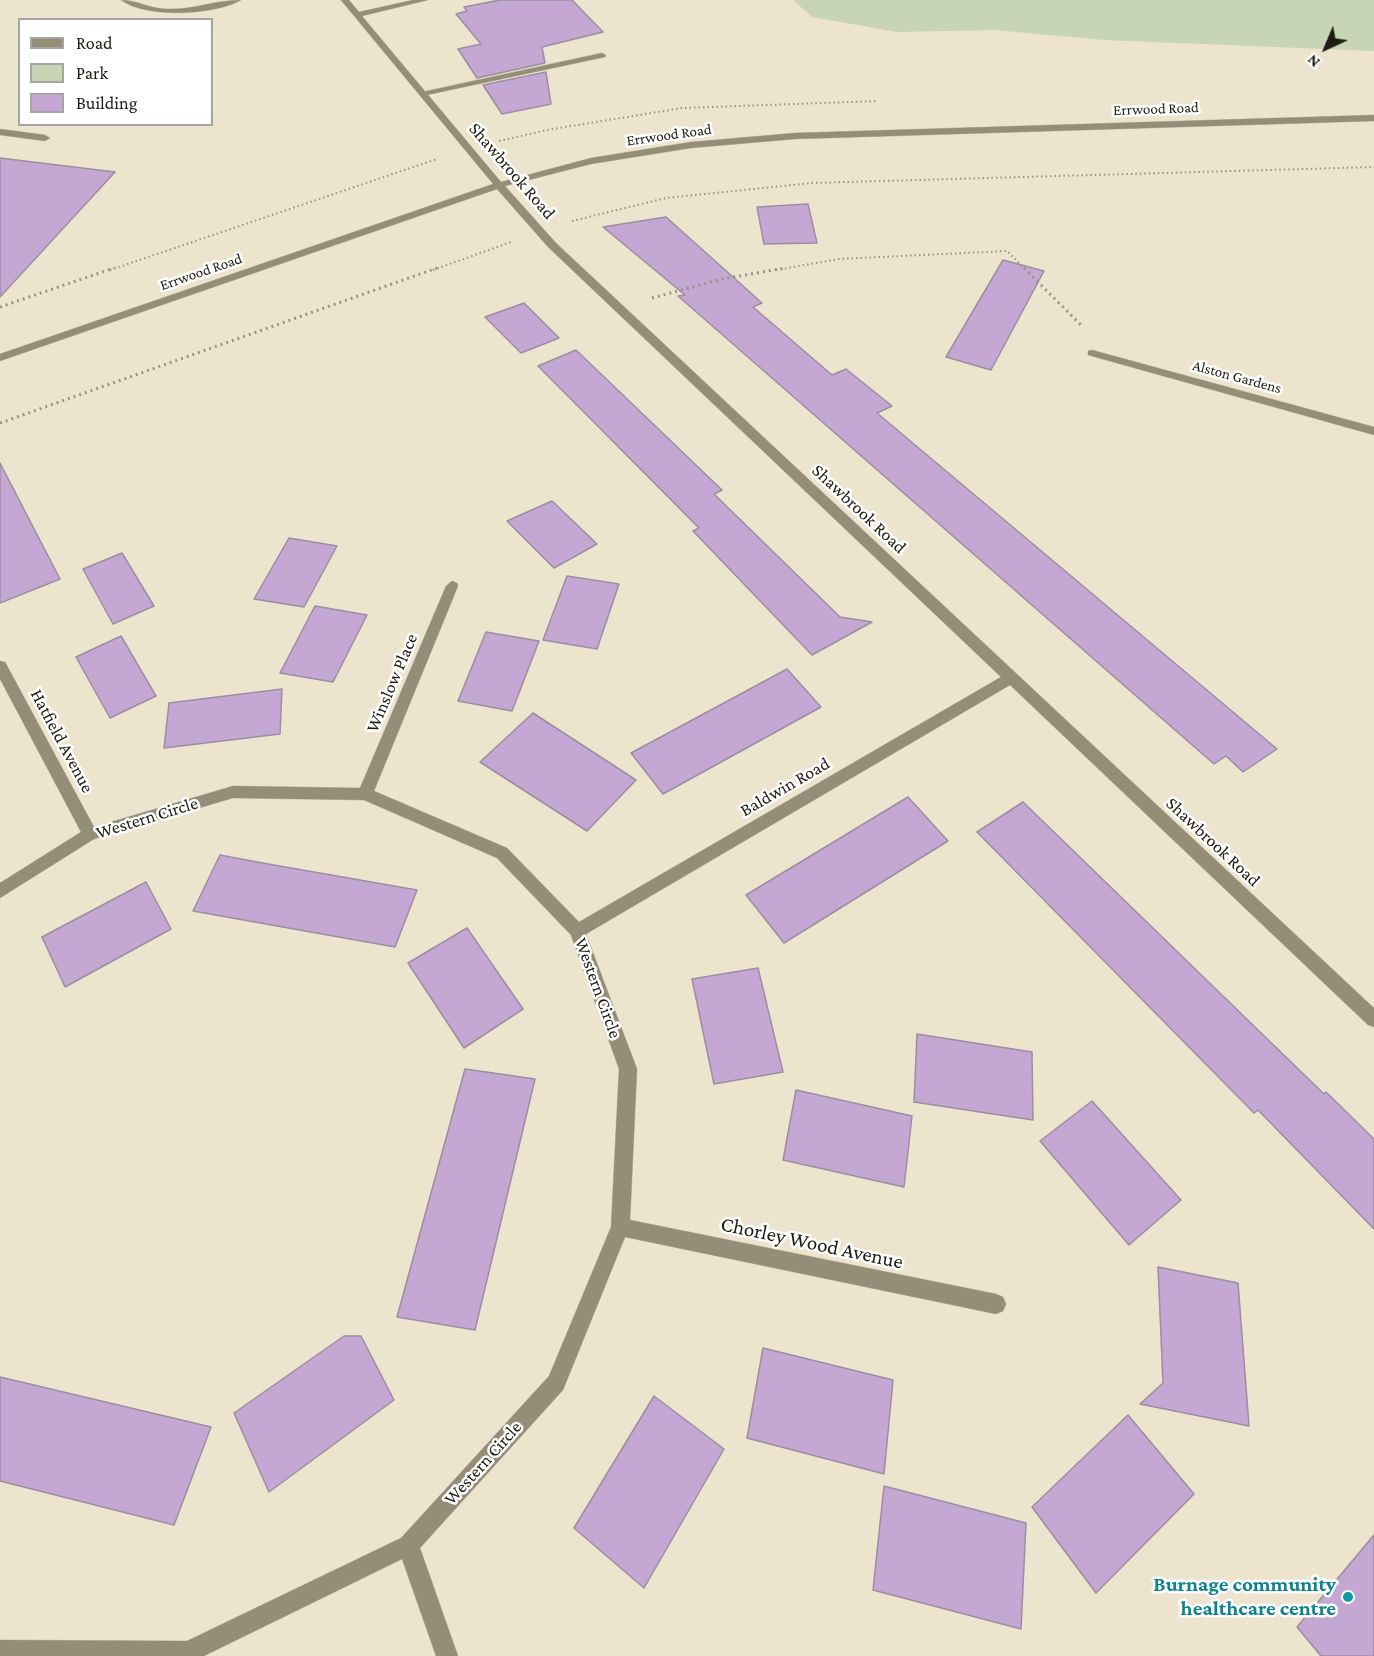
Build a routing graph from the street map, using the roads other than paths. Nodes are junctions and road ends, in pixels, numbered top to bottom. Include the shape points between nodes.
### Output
1 (125, 0) edge
2 (237, 0) edge
3 (345, 0) edge
4 (424, 0) edge
5 (356, 15) junction
6 (602, 55) dead end
7 (422, 93) junction
8 (1374, 118) edge
9 (0, 132) edge
10 (45, 138) dead end
11 (500, 185) junction
12 (1092, 353) road end
13 (0, 358) edge
14 (1374, 430) edge
15 (452, 586) dead end
16 (0, 666) edge
17 (1012, 677) junction
18 (365, 794) junction
19 (90, 834) junction
20 (0, 891) edge
21 (577, 931) junction
22 (1371, 1011) edge
23 (620, 1227) junction
24 (996, 1304) dead end
25 (408, 1545) junction
26 (2, 1653) edge
27 (447, 1656) edge

1 - 2 street via 149,11 167,12
3 - 5 street, Shawbrook Road
4 - 5 street
5 - 7 street, Shawbrook Road
6 - 7 street
7 - 11 street, Shawbrook Road
8 - 11 street, Errwood Road via 795,136 692,145 591,161
9 - 10 street
11 - 13 street, Errwood Road
11 - 17 street, Shawbrook Road via 616,307
12 - 14 street, Alston Gardens
15 - 18 street, Winslow Place
16 - 19 street, Hatfield Avenue
17 - 21 street, Baldwin Road
17 - 22 street, Shawbrook Road
18 - 19 street, Western Circle via 233,792
18 - 21 street, Western Circle via 502,853
19 - 20 street, Western Circle
21 - 23 street, Western Circle via 628,1070
23 - 24 street, Chorley Wood Avenue
23 - 25 street, Western Circle via 556,1383
25 - 26 street, Western Circle via 189,1652
25 - 27 street

